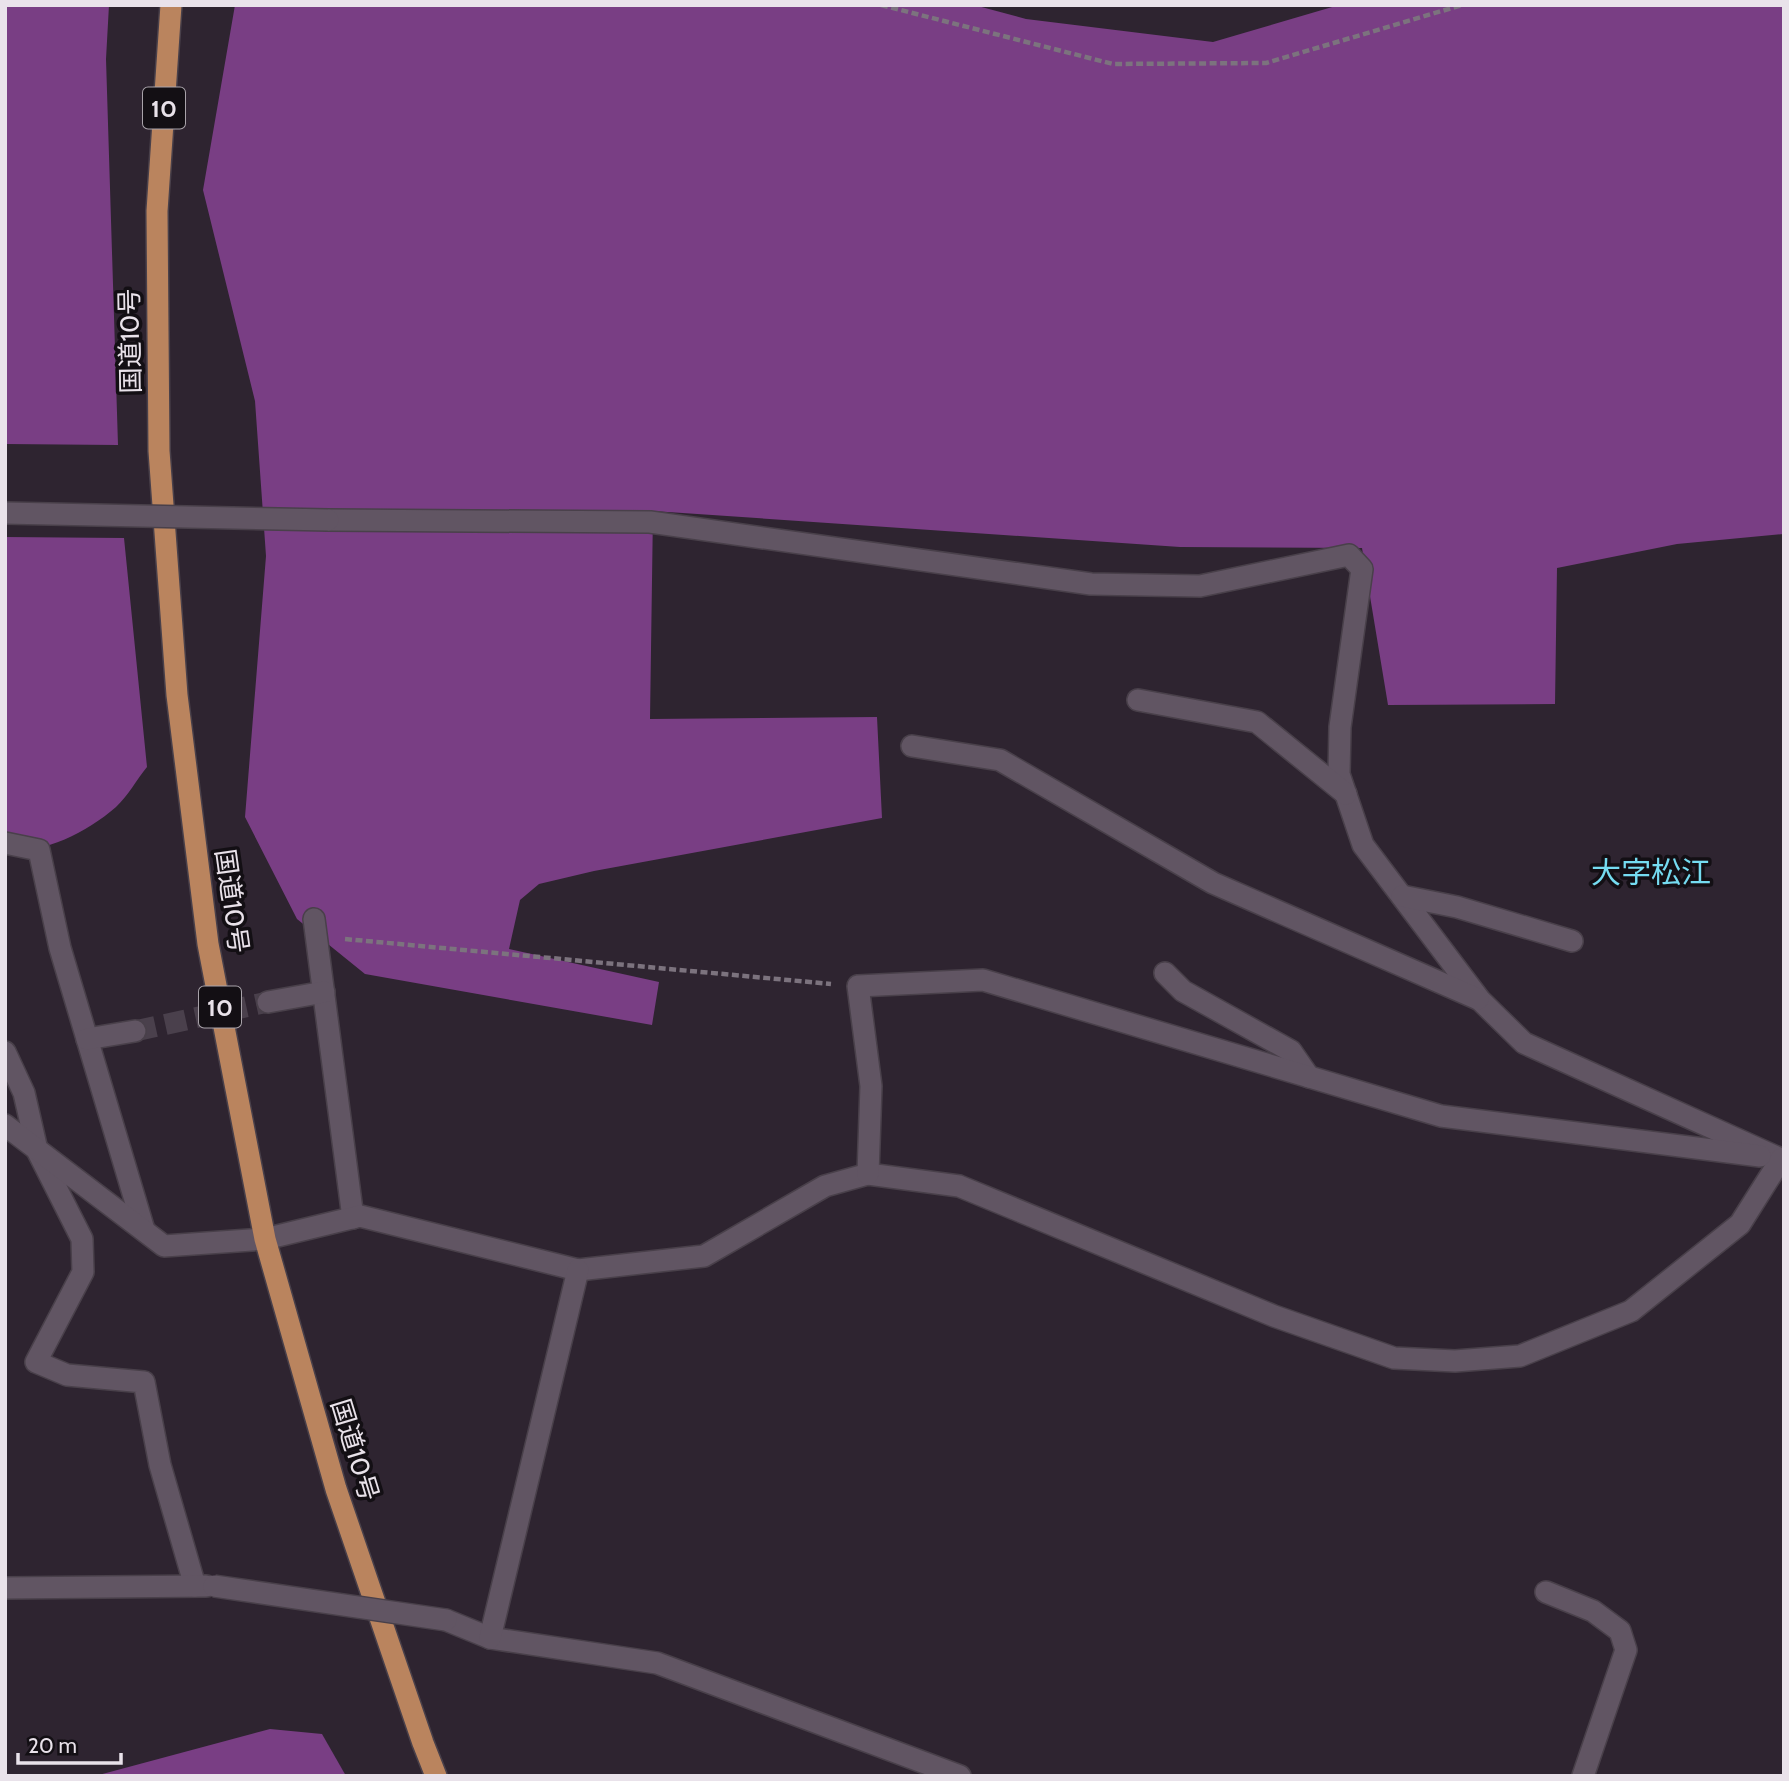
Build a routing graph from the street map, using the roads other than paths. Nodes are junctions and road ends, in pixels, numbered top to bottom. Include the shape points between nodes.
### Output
1 (171, 5) edge
2 (5, 513) edge
3 (1138, 700) dead end
4 (912, 747) dead end
5 (1346, 794) junction
6 (5, 843) edge
7 (1402, 896) junction
8 (315, 928) road end
9 (1572, 941) dead end
10 (1165, 973) dead end
11 (324, 992) junction
12 (1480, 1000) junction
13 (268, 1002) tunnel mouth
14 (135, 1031) tunnel mouth
15 (87, 1039) junction
16 (5, 1052) edge
17 (1309, 1077) junction
18 (5, 1125) edge
19 (37, 1150) junction
20 (1782, 1159) edge
21 (868, 1174) junction
22 (353, 1218) junction
23 (144, 1230) junction
24 (265, 1239) junction
25 (578, 1270) junction
26 (204, 1586) junction
27 (5, 1588) edge
28 (1546, 1592) dead end
29 (490, 1638) junction
30 (436, 1776) edge
31 (960, 1776) edge
32 (1583, 1776) edge

1 - 24 highway, 国道10号 / 10 via 157,211 159,451 177,695 208,944
2 - 5 street, bridge via 650,522 1091,584 1200,586 1349,555 1362,569 1340,727 1339,774
3 - 5 street via 1258,722
4 - 12 street via 1000,760 1213,883
5 - 7 street via 1363,845
6 - 15 street via 40,850 60,948
7 - 9 street
7 - 12 street
8 - 11 street
10 - 17 street via 1183,990 1291,1051
11 - 13 street
11 - 22 street
12 - 20 street via 1524,1043
14 - 15 street
15 - 23 street
16 - 19 street via 24,1093
17 - 20 street via 1441,1116
17 - 21 street via 983,980 858,986 871,1086
18 - 19 street
19 - 23 street
19 - 26 street via 82,1239 83,1272 36,1362 67,1375 144,1382 160,1465
20 - 21 street via 1740,1224 1631,1311 1520,1356 1455,1361 1394,1358 1298,1325 959,1186
21 - 25 street via 825,1186 704,1256
22 - 24 street
22 - 25 street via 360,1216
23 - 24 street via 164,1245
24 - 30 highway, 国道10号 / 10 via 336,1489
25 - 29 street
26 - 27 street
26 - 29 street, bridge via 446,1620
28 - 32 street via 1593,1611 1620,1631 1626,1650
29 - 31 street via 657,1663

